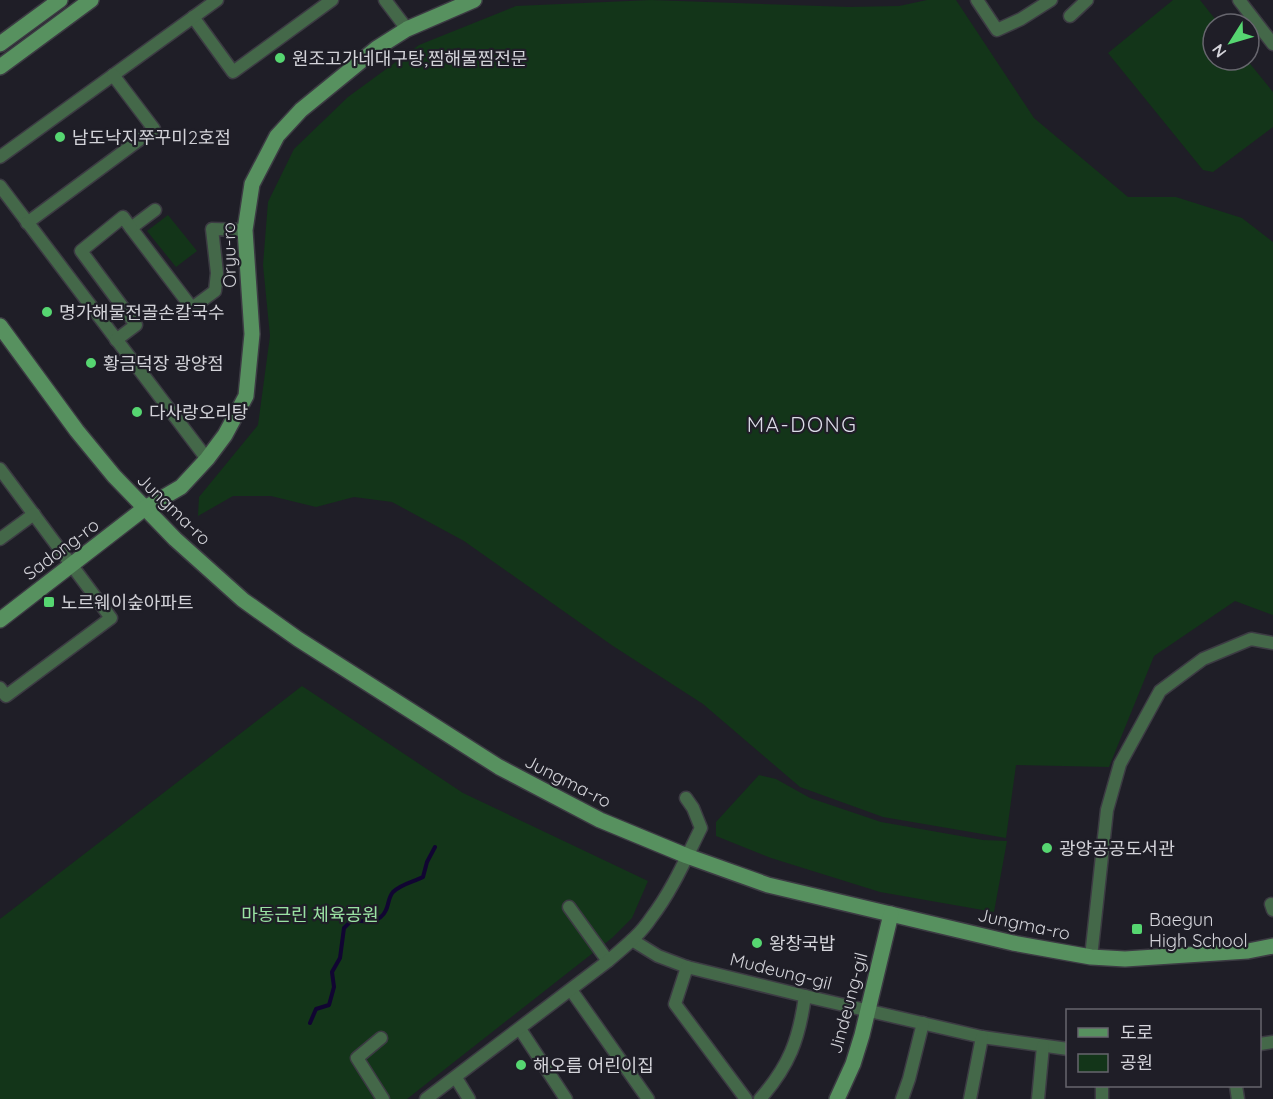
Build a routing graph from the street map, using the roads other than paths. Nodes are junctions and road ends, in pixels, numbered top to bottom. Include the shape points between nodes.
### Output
1 (60, 0) edge
2 (91, 0) edge
3 (217, 0) edge
4 (332, 0) edge
5 (385, 0) edge
6 (474, 0) edge
7 (977, 0) edge
8 (1051, 0) edge
9 (1087, 0) edge
10 (1239, 0) edge
11 (451, 4) edge
12 (1070, 16) dead end
13 (193, 17) junction
14 (407, 28) junction
15 (0, 44) edge
16 (1273, 44) edge
17 (0, 67) edge
18 (113, 75) junction
19 (0, 158) edge
20 (0, 186) edge
21 (155, 210) dead end
22 (27, 223) junction
23 (131, 228) junction
24 (245, 230) junction
25 (2, 333) edge
26 (116, 340) junction
27 (207, 459) junction
28 (0, 469) edge
29 (145, 508) junction
30 (34, 514) junction
31 (0, 538) edge
32 (72, 566) junction
33 (0, 620) edge
34 (1273, 643) edge
35 (2, 695) edge
36 (686, 798) dead end
37 (687, 856) junction
38 (569, 907) dead end
39 (891, 914) junction
40 (632, 940) junction
41 (1273, 946) edge
42 (1091, 957) junction
43 (608, 961) junction
44 (687, 967) junction
45 (571, 990) junction
46 (805, 996) junction
47 (867, 1011) junction
48 (922, 1023) junction
49 (520, 1029) junction
50 (982, 1037) junction
51 (381, 1038) dead end
52 (1043, 1046) junction
53 (1066, 1048) edge
54 (456, 1078) junction
55 (383, 1099) edge
56 (426, 1099) edge
57 (469, 1099) edge
58 (566, 1099) edge
59 (648, 1099) edge
60 (746, 1099) edge
61 (760, 1099) edge
62 (837, 1099) edge
63 (902, 1099) edge
64 (970, 1099) edge
65 (1038, 1099) edge

1 - 15 main road
2 - 17 main road
3 - 13 street
4 - 13 street via 233,72
5 - 14 street
6 - 11 main road, Oryu-ro
7 - 8 street via 997,30
9 - 12 street
10 - 16 street
11 - 14 main road, Oryu-ro
13 - 18 street
14 - 24 main road, Oryu-ro via 332,83 277,136 252,184
18 - 19 street
18 - 22 street via 154,129
20 - 22 street
21 - 23 street
22 - 26 street
23 - 24 street via 192,308 215,291 212,229
23 - 26 street via 123,217 81,251 136,325
24 - 27 main road, Oryu-ro via 252,334 246,396
25 - 29 main road, Jungma-ro via 77,431
26 - 27 street
27 - 29 main road, Oryu-ro via 181,487
28 - 30 street
29 - 32 main road, Sadong-ro
29 - 37 main road, Jungma-ro via 243,600 359,679 499,767 600,820
30 - 31 street
30 - 32 street
32 - 33 main road, Sadong-ro
32 - 35 street via 111,618
34 - 42 street via 1251,639 1203,659 1160,691 1120,764 1107,810
36 - 37 street via 701,828
37 - 39 main road, Jungma-ro via 768,885
37 - 40 street via 651,920
38 - 43 street
39 - 42 main road, Jungma-ro
39 - 47 main road, Jindeung-gil
40 - 43 street
40 - 44 street, Mudeung-gil
41 - 42 main road, Jungma-ro via 1149,958
43 - 45 street
44 - 46 street, Mudeung-gil
44 - 60 street via 675,1004
45 - 49 street
45 - 59 street
46 - 47 street, Mudeung-gil
46 - 61 street via 797,1040 773,1084
47 - 48 street, Mudeung-gil
47 - 62 main road, Jindeung-gil via 853,1064
48 - 50 street, Mudeung-gil
48 - 63 street
49 - 54 street
49 - 58 street
50 - 52 street, Mudeung-gil
50 - 64 street
51 - 55 street via 357,1058
52 - 53 street, Mudeung-gil
52 - 65 street
54 - 56 street
54 - 57 street

